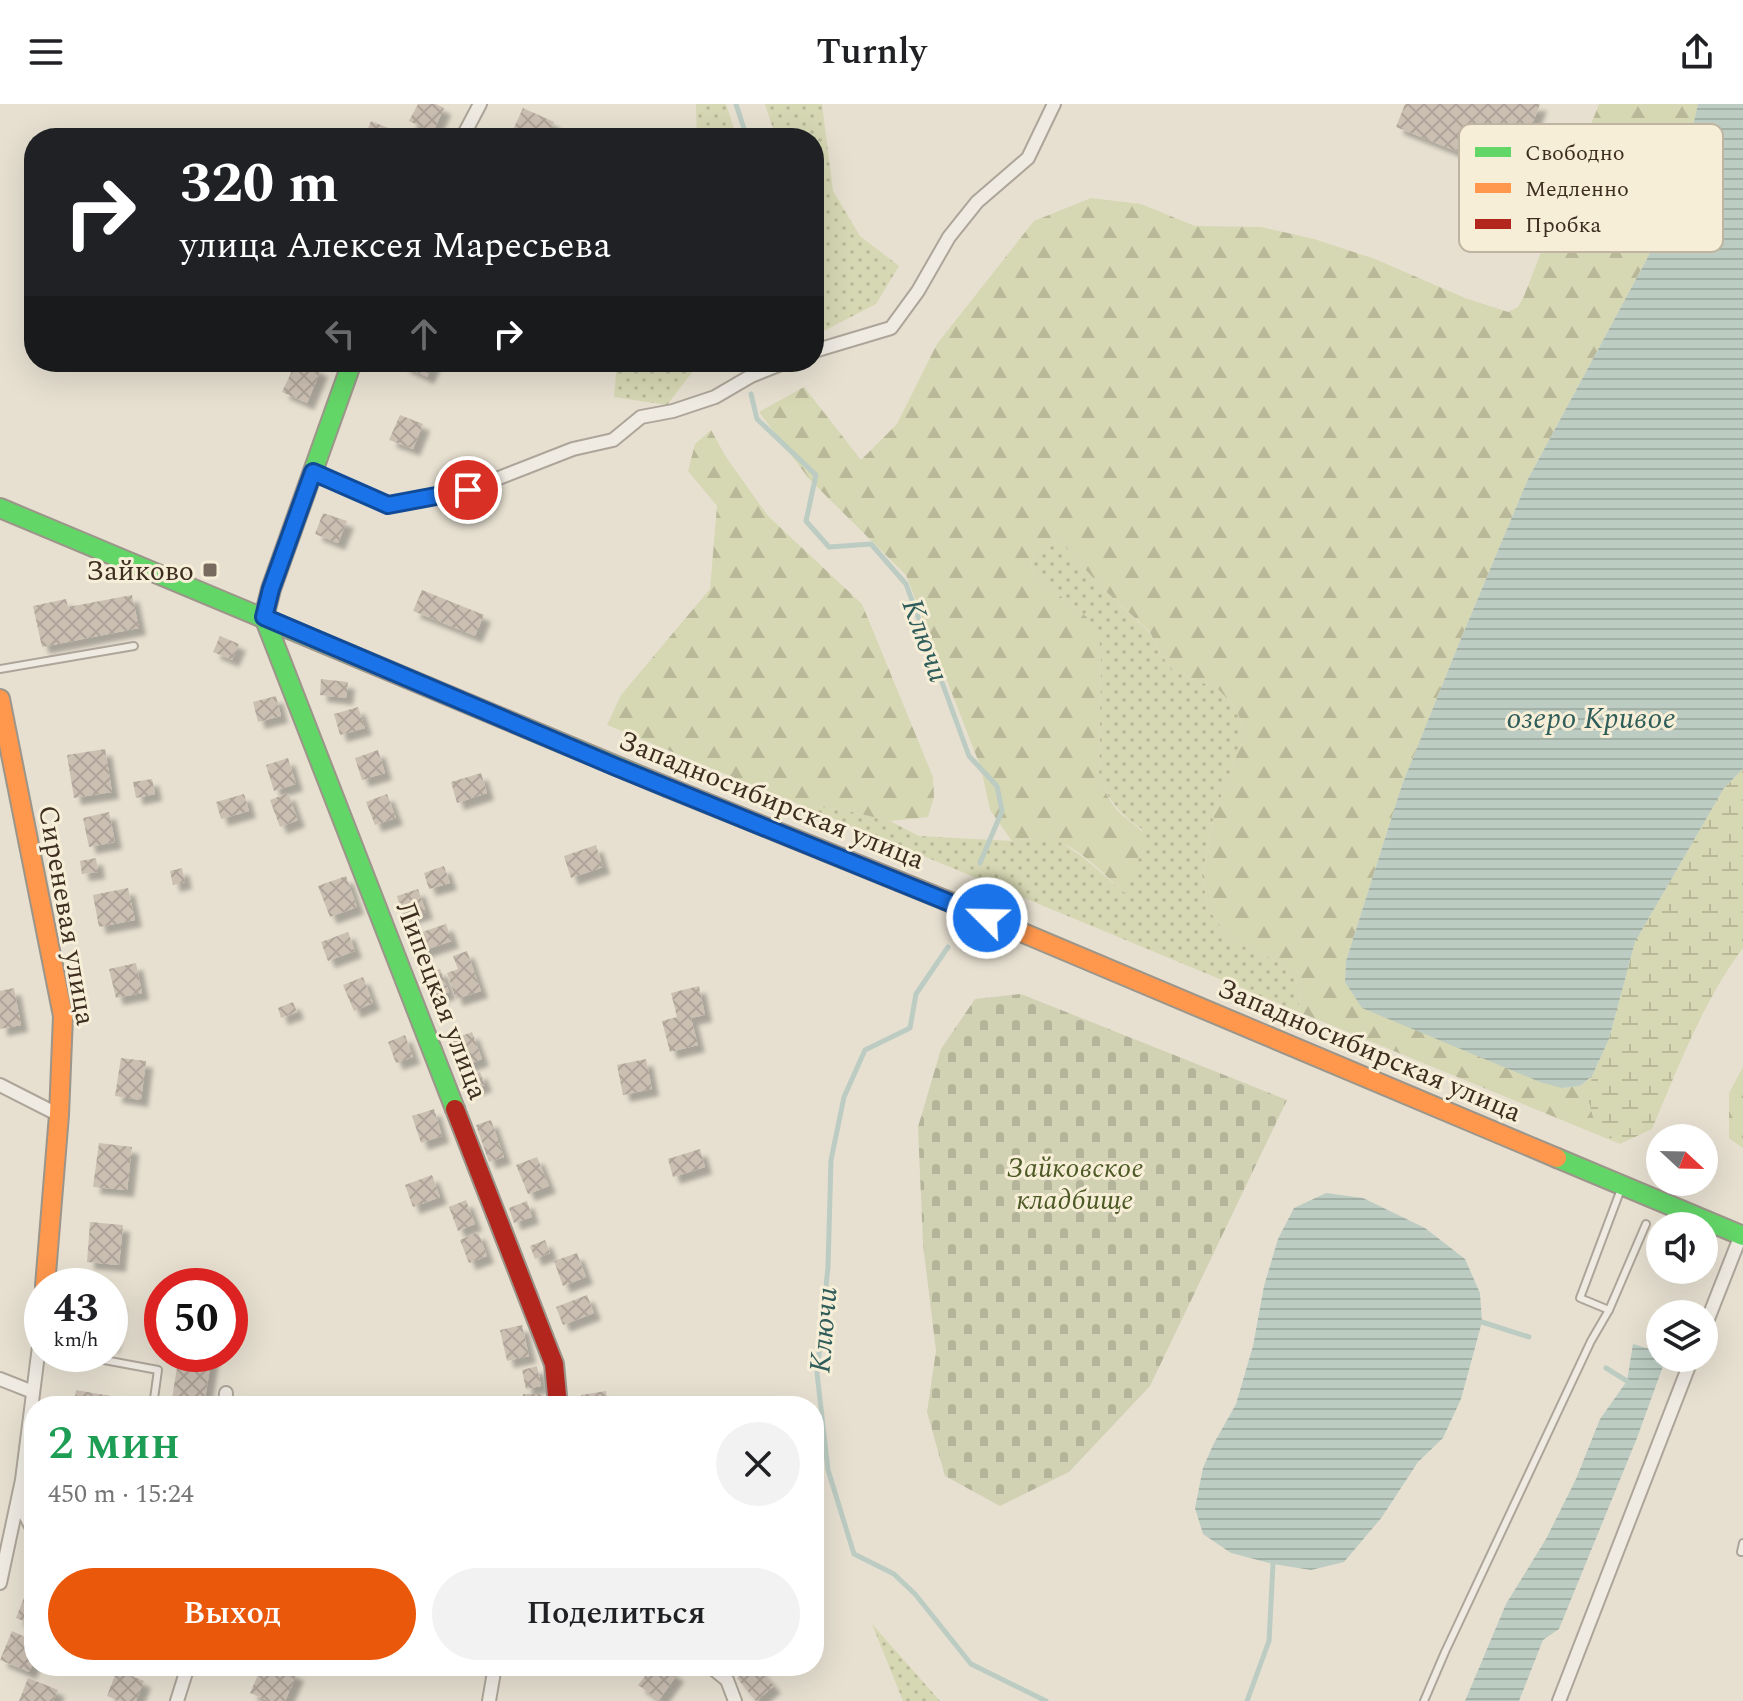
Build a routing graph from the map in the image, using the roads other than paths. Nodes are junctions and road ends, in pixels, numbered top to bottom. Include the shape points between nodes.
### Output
1 (480, 104) edge
2 (1054, 104) edge
3 (467, 128) edge
4 (824, 348) edge
5 (348, 372) edge
6 (761, 372) edge
7 (313, 472) junction
8 (0, 508) edge
9 (264, 617) junction
10 (134, 646) dead end
11 (0, 669) edge
12 (0, 699) edge
13 (0, 1085) edge
14 (59, 1115) junction
15 (1622, 1186) junction
16 (1646, 1224) dead end
17 (1742, 1236) edge
18 (46, 1268) edge
19 (1716, 1300) edge
20 (1609, 1310) junction
21 (128, 1364) edge
22 (37, 1372) edge
23 (1687, 1372) edge
24 (0, 1379) edge
25 (33, 1392) junction
26 (32, 1396) edge
27 (154, 1396) edge
28 (557, 1396) edge
29 (24, 1457) edge
30 (18, 1501) junction
31 (24, 1513) edge
32 (1743, 1543) edge
33 (1743, 1552) edge
34 (0, 1583) edge
35 (185, 1676) edge
36 (493, 1676) edge
37 (722, 1676) edge
38 (177, 1701) edge
39 (489, 1701) edge
40 (735, 1701) edge
41 (1424, 1701) edge
42 (1559, 1701) edge

1 - 3 street
2 - 4 street via 1028,158 977,202 891,328
5 - 7 main road
6 - 7 street via 715,397 641,417 613,440 573,449 468,490 388,505
7 - 9 main road
8 - 9 main road, Западносибирская улица
9 - 15 main road, Западносибирская улица
9 - 28 main road, Липецкая улица via 554,1364
10 - 11 lane
12 - 14 main road, Сиреневая улица via 63,1016
13 - 14 street
14 - 18 main road, Сиреневая улица
15 - 17 main road, Западносибирская улица
15 - 20 lane via 1580,1298
16 - 20 lane
17 - 19 street
20 - 41 lane
21 - 27 lane via 158,1370
22 - 25 street
23 - 42 street
24 - 25 street
25 - 26 street
29 - 30 street
30 - 31 street
30 - 34 street
32 - 33 lane
35 - 38 street
36 - 39 street
37 - 40 street

